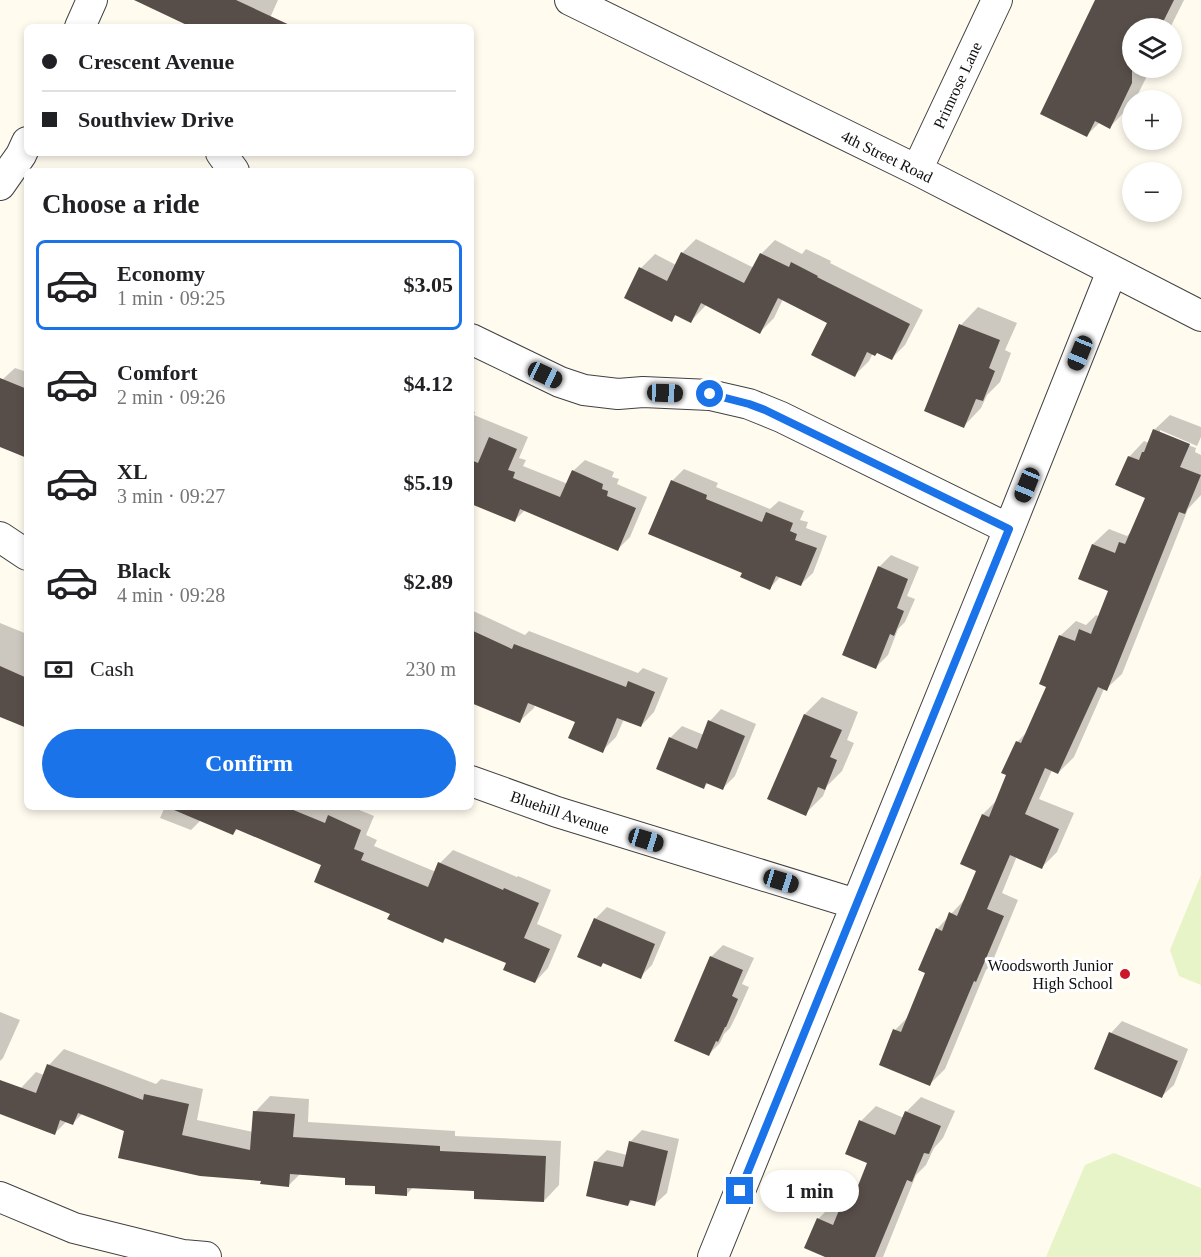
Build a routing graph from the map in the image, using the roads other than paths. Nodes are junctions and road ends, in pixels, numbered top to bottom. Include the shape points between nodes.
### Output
1 (92, 0) edge
2 (570, 0) edge
3 (997, 0) edge
4 (81, 24) edge
5 (24, 148) edge
6 (917, 170) junction
7 (0, 185) edge
8 (1113, 271) junction
9 (1201, 316) edge
10 (474, 340) edge
11 (1009, 529) junction
12 (0, 537) edge
13 (24, 553) edge
14 (474, 782) edge
15 (856, 904) junction
16 (0, 1197) edge
17 (206, 1257) edge
18 (713, 1257) edge

1 - 4 street
2 - 6 street, 4th Street Road
3 - 6 street, Primrose Lane
5 - 7 street
6 - 8 street, 4th Street Road
8 - 9 street, 4th Street Road
8 - 11 street
10 - 11 street via 584,390 710,394 749,404
11 - 15 street
12 - 13 street
14 - 15 street, Bluehill Avenue via 557,813
15 - 18 street
16 - 17 street via 74,1228

